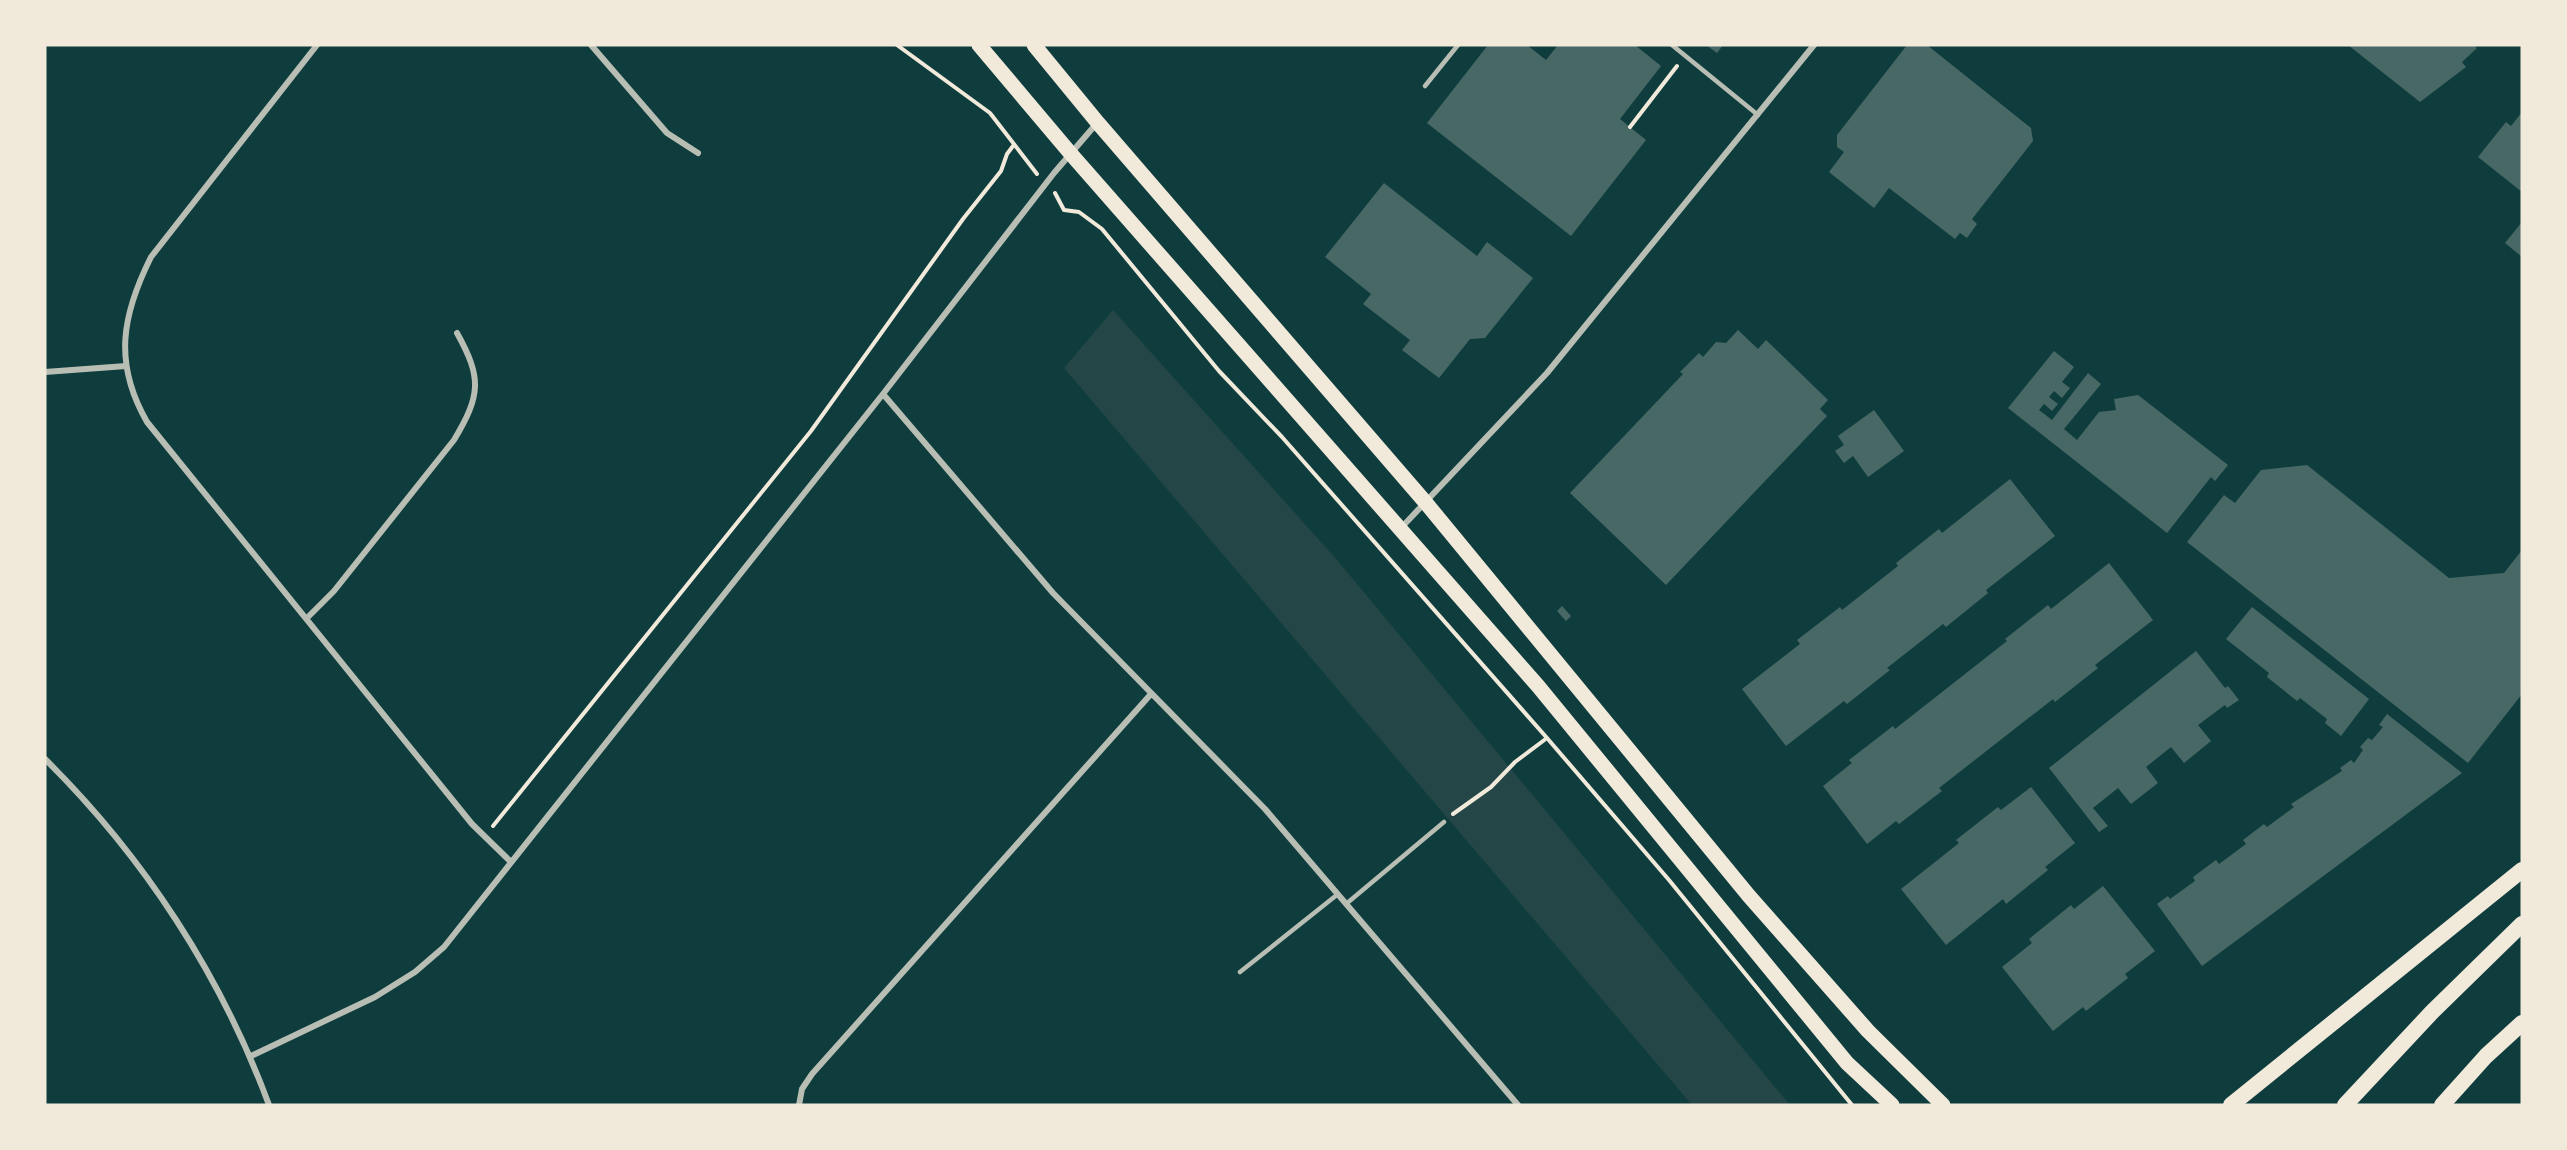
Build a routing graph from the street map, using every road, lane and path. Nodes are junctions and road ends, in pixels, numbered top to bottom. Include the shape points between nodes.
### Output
1 (317, 45) edge
2 (591, 45) edge
3 (897, 45) edge
4 (979, 45) edge
5 (1034, 45) edge
6 (1458, 45) edge
7 (1672, 45) edge
8 (1814, 45) edge
9 (1685, 56) junction
10 (1425, 87) dead end
11 (1758, 115) junction
12 (1098, 123) junction
13 (1630, 127) dead end
14 (698, 153) dead end
15 (1071, 153) junction
16 (1064, 210) dead end
17 (457, 333) dead end
18 (126, 366) junction
19 (45, 372) edge
20 (883, 394) junction
21 (1426, 503) junction
22 (1400, 530) junction
23 (307, 618) junction
24 (1151, 694) junction
25 (1547, 738) junction
26 (45, 759) edge
27 (1444, 822) joint
28 (484, 836) junction
29 (511, 862) junction
30 (2522, 870) edge
31 (1338, 894) junction
32 (1346, 904) junction
33 (2522, 924) edge
34 (1240, 972) dead end
35 (2522, 1023) edge
36 (251, 1056) junction
37 (269, 1105) edge
38 (799, 1105) edge
39 (1518, 1105) edge
40 (1852, 1105) edge
41 (1892, 1105) edge
42 (1943, 1105) edge
43 (2231, 1105) edge
44 (2345, 1105) edge
45 (2442, 1105) edge

1 - 18 street via 151,256 135,289 126,324
2 - 14 street via 667,133
3 - 28 path via 990,113 1013,146 1001,171 812,431
4 - 15 main road
5 - 12 main road
6 - 10 lane
7 - 9 lane
8 - 11 street
9 - 11 lane
9 - 13 path
11 - 21 street via 1547,373
12 - 15 street
12 - 21 main road
15 - 20 street
15 - 22 main road
16 - 25 path via 1079,212 1102,229 1219,371
17 - 23 street via 471,358 477,385 469,415 454,440 334,591
18 - 19 street
18 - 23 street via 135,401 147,422
20 - 24 street via 1053,593
20 - 29 street
21 - 22 street
21 - 42 main road via 1749,896 1868,1031
22 - 41 main road via 1538,686 1847,1063
23 - 28 street
24 - 31 street via 1265,809
24 - 38 street via 812,1074 802,1089
25 - 27 path
25 - 40 path via 1669,880
26 - 36 street via 99,815 163,898
27 - 32 lane
28 - 29 street
29 - 36 street via 444,947 415,972 375,997
30 - 43 highway
31 - 32 street
31 - 34 lane
32 - 39 street
33 - 44 highway
35 - 45 highway
36 - 37 street

